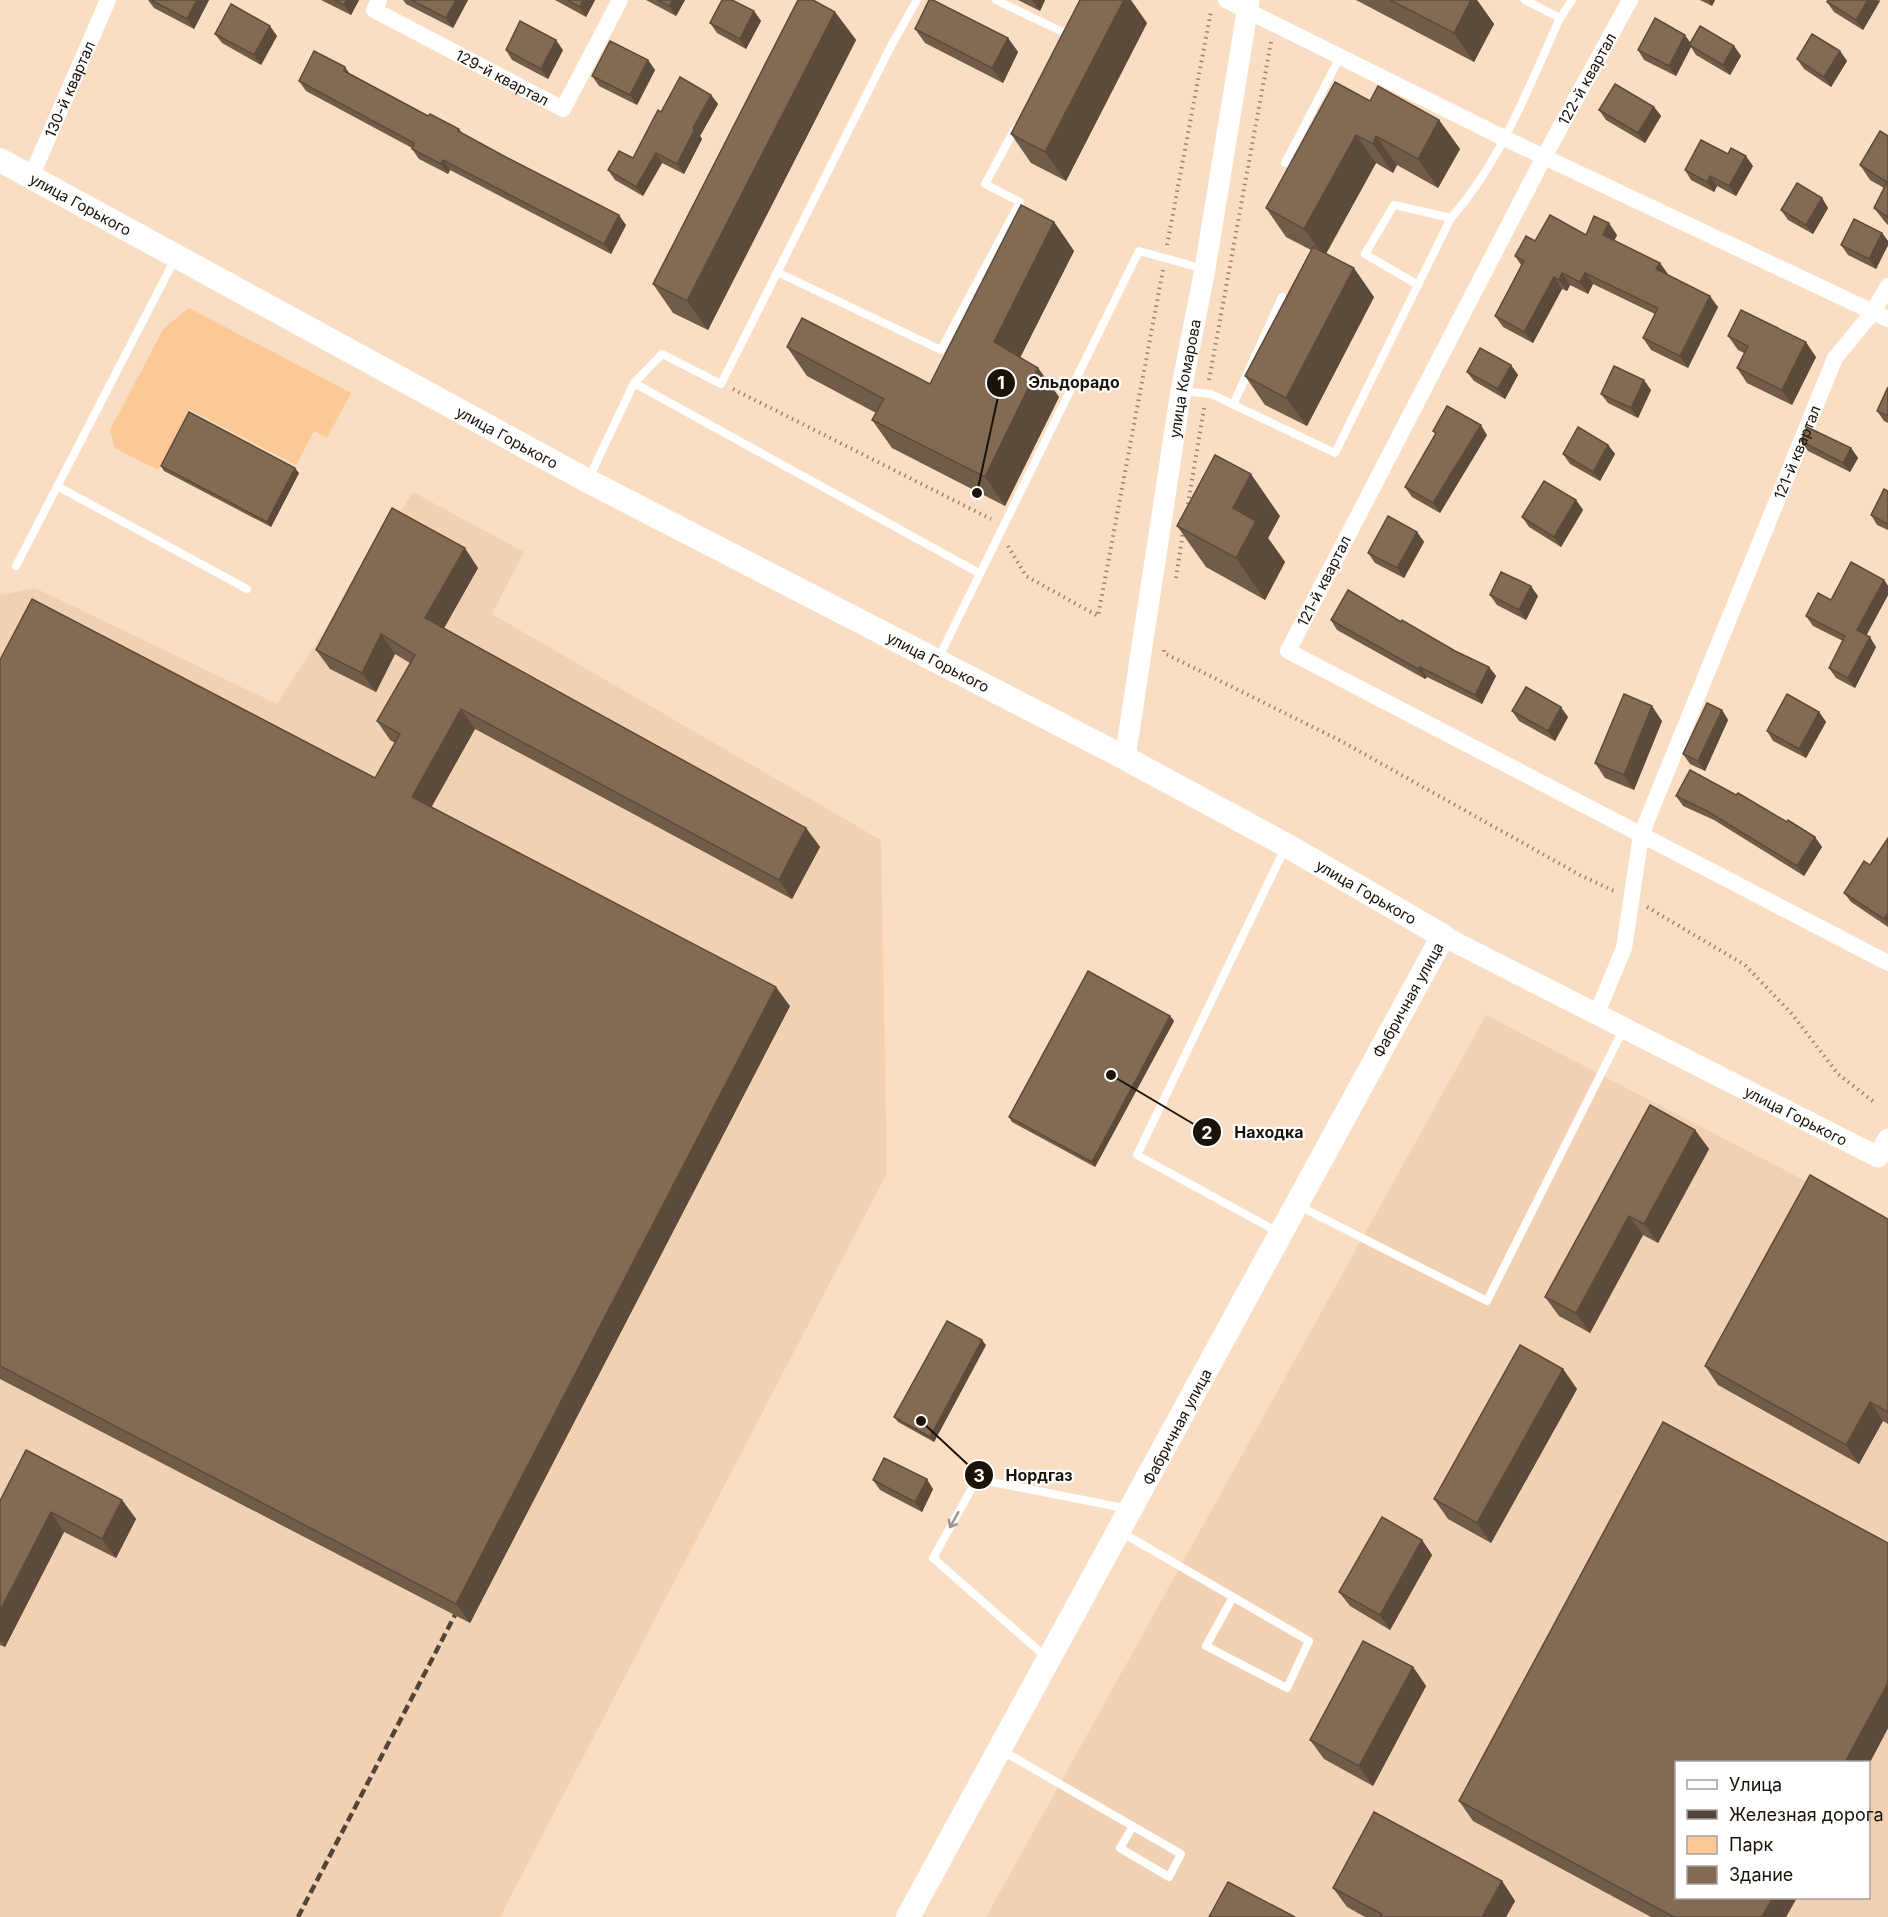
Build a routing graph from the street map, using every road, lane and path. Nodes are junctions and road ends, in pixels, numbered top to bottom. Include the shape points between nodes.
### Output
1 (108, 0) edge
2 (379, 0) edge
3 (620, 0) edge
4 (917, 0) edge
5 (996, 0) edge
6 (1213, 0) edge
7 (1226, 0) edge
8 (1525, 0) edge
9 (1572, 0) edge
10 (1630, 0) edge
11 (1248, 5) edge
12 (1076, 17) edge
13 (1560, 18) junction
14 (1274, 24) junction
15 (1067, 34) junction
16 (1061, 44) edge
17 (1340, 57) junction
18 (1023, 114) edge
19 (1506, 139) junction
20 (1544, 157) junction
21 (0, 160) edge
22 (1285, 163) dead end
23 (31, 177) junction
24 (1451, 218) junction
25 (177, 256) junction
26 (1165, 258) junction
27 (1205, 269) junction
28 (777, 272) junction
29 (1418, 285) junction
30 (1888, 286) edge
31 (1282, 297) dead end
32 (1881, 315) edge
33 (634, 383) junction
34 (721, 384) junction
35 (1181, 391) junction
36 (1206, 394) junction
37 (1233, 405) junction
38 (588, 481) junction
39 (57, 486) junction
40 (1187, 512) edge
41 (1185, 524) edge
42 (999, 532) junction
43 (16, 566) dead end
44 (979, 573) junction
45 (1175, 582) dead end
46 (247, 589) dead end
47 (1166, 641) dead end
48 (938, 659) junction
49 (1125, 758) junction
50 (1641, 835) junction
51 (1287, 845) junction
52 (1632, 899) junction
53 (1443, 936) junction
54 (1888, 963) edge
55 (1597, 1013) junction
56 (1625, 1027) junction
57 (1874, 1102) dead end
58 (1885, 1153) edge
59 (1297, 1205) junction
60 (1281, 1234) junction
61 (1133, 1509) junction
62 (1120, 1531) junction
63 (1233, 1597) junction
64 (1049, 1661) junction
65 (1000, 1749) junction
66 (1133, 1826) junction
67 (908, 1917) edge

1 - 23 street, 130-й квартал
2 - 3 street, 129-й квартал via 374,10 563,109
4 - 28 lane
5 - 15 lane
6 - 26 path
7 - 11 street
8 - 13 lane
9 - 13 lane
10 - 20 street, 122-й квартал
11 - 14 street
11 - 27 street, улица Комарова
12 - 15 lane
13 - 19 lane
14 - 17 street
14 - 36 path
15 - 16 lane
17 - 19 street
17 - 22 lane
18 - 28 lane via 985,184 1020,202 941,350
19 - 20 street
19 - 24 lane via 1477,189
20 - 32 street
20 - 50 street, 121-й квартал via 1288,651
21 - 23 main road, улица Горького
23 - 25 main road, улица Горького
24 - 29 lane
24 - 29 lane via 1394,205 1365,254
25 - 38 main road, улица Горького
25 - 39 lane
26 - 27 lane
26 - 42 lane via 1139,251
26 - 42 path via 1098,616 1026,576
27 - 35 street, улица Комарова
28 - 34 lane
29 - 37 lane via 1335,453
30 - 32 street
31 - 37 lane
32 - 50 street, 121-й квартал via 1834,358
33 - 34 lane via 662,354
33 - 38 lane
33 - 44 lane
34 - 42 path via 990,518
35 - 36 lane
35 - 49 street, улица Комарова
36 - 37 lane
36 - 40 path
38 - 48 main road, улица Горького
39 - 43 lane
39 - 46 lane
41 - 45 path
42 - 44 lane
44 - 48 lane
47 - 52 path via 1164,653 1341,741 1580,875
48 - 49 main road, улица Горького
49 - 51 main road, улица Горького
50 - 52 street
50 - 54 street, 121-й квартал
51 - 53 main road, улица Горького
51 - 60 lane via 1137,1155
52 - 55 street via 1624,948
52 - 57 path via 1745,965 1792,1014 1838,1074
53 - 55 street, улица Горького
53 - 59 main road, Фабричная улица
55 - 56 street, улица Горького
56 - 58 street, улица Горького
56 - 59 lane via 1487,1301
59 - 60 main road, Фабричная улица
60 - 61 main road, Фабричная улица
61 - 62 main road, Фабричная улица
61 -> 64 lane via 977,1479 933,1558
62 - 63 lane
62 - 64 main road, Фабричная улица
63 - 63 lane via 1309,1641 1287,1688 1206,1646
64 - 65 main road, Фабричная улица
65 - 66 lane
65 - 67 main road, Фабричная улица
66 - 66 lane via 1181,1854 1169,1876 1120,1848

